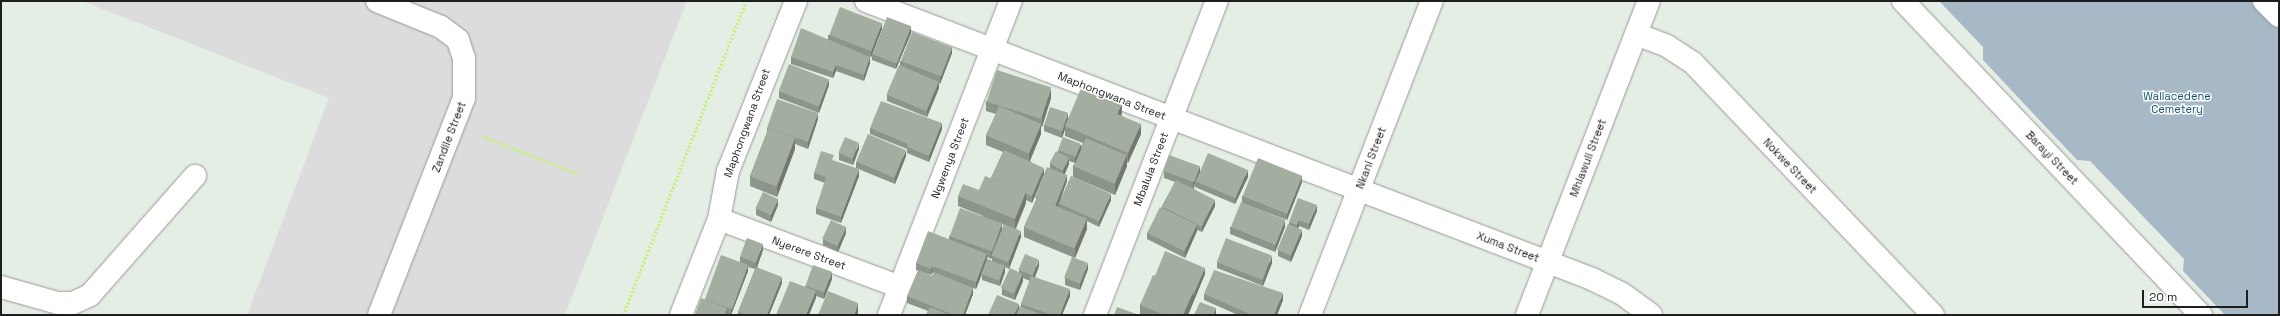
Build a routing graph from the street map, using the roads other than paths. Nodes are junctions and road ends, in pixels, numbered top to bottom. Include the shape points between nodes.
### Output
1 (377, 1) edge
2 (796, 1) edge
3 (866, 1) edge
4 (1011, 1) edge
5 (1217, 1) edge
6 (1432, 1) edge
7 (1649, 1) edge
8 (1903, 1) edge
9 (2264, 1) edge
10 (2279, 16) edge
11 (1636, 34) junction
12 (992, 50) junction
13 (1171, 118) junction
14 (195, 176) dead end
15 (1358, 190) junction
16 (719, 219) junction
17 (1547, 262) junction
18 (1, 286) edge
19 (900, 287) junction
20 (379, 315) edge
21 (681, 315) edge
22 (889, 315) edge
23 (1095, 315) edge
24 (1310, 315) edge
25 (1527, 315) edge
26 (1651, 315) edge
27 (1933, 315) edge
28 (2201, 315) edge

1 - 20 street, Zandile Street via 441,27 458,40 464,58 464,98
2 - 16 street, Maphongwana Street via 728,172
3 - 12 street, Maphongwana Street
4 - 12 street, Ngwenya Street
5 - 13 street, Mbalula Street
6 - 15 street, Nkani Street
7 - 11 street, Mhlawuli Street
8 - 28 street, Barayi Street
9 - 10 street
11 - 17 street, Mhlawuli Street
11 - 27 street, Nokwe Street via 1667,46 1693,63
12 - 13 street, Maphongwana Street
12 - 19 street, Ngwenya Street
13 - 15 street, Maphongwana Street
13 - 23 street, Mbalula Street
14 - 18 street via 90,295 74,303 58,303
15 - 17 street, Xuma Street
15 - 24 street, Nkani Street
16 - 19 street, Nyerere Street
16 - 21 street, Maphongwana Street
17 - 25 street, Mhlawuli Street
17 - 26 street, Xuma Street via 1621,293
19 - 22 street, Ngwenya Street

